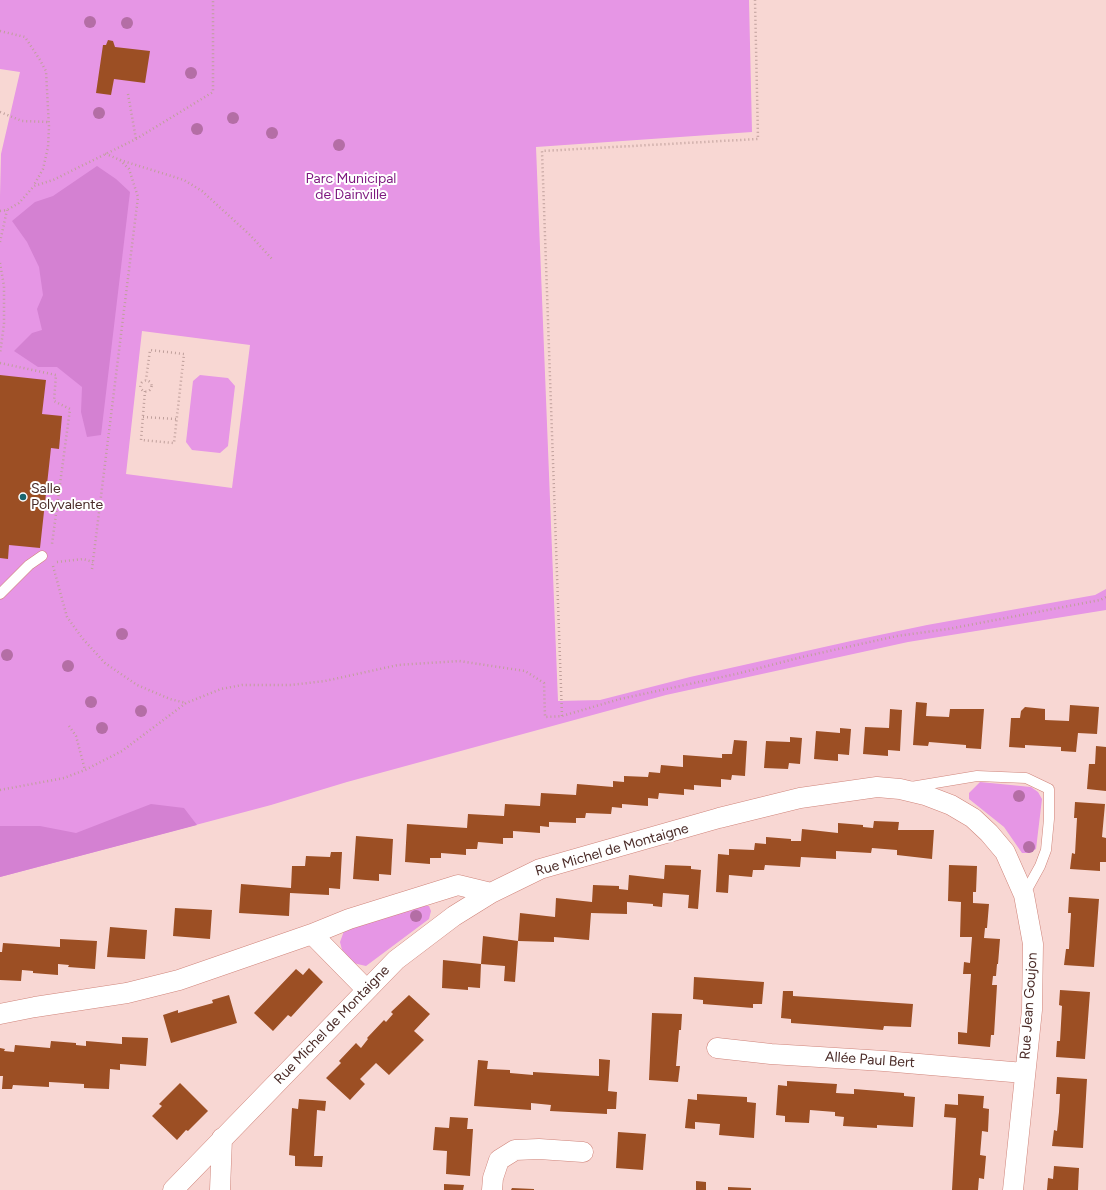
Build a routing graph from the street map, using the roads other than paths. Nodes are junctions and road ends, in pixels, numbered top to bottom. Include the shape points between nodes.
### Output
1 (42, 556) dead end
2 (0, 594) edge
3 (900, 789) junction
4 (989, 833) joint
5 (491, 893) junction
6 (1024, 895) junction
7 (312, 934) junction
8 (366, 989) junction
9 (0, 1014) edge
10 (716, 1048) dead end
11 (1024, 1073) junction
12 (222, 1138) junction
13 (583, 1152) dead end
14 (173, 1190) edge
15 (220, 1190) edge
16 (492, 1190) edge
17 (1013, 1190) edge

1 - 2 lane via 28,565
3 - 4 street, Rue Michel de Montaigne via 951,805 973,818
3 - 5 street, Rue Michel de Montaigne via 877,787 800,798 719,818 540,869
3 - 6 lane via 977,776 1026,778 1048,789 1046,850
4 - 6 street, Rue Jean Goujon via 1005,852
5 - 7 street via 458,885 348,919
5 - 8 street, Rue Michel de Montaigne via 415,944
6 - 11 street, Rue Jean Goujon via 1033,944 1032,1010
7 - 8 street
7 - 9 street via 179,980 127,993
8 - 12 street, Rue Michel de Montaigne
10 - 11 street, Allée Paul Bert
11 - 17 street, Rue Jean Goujon
12 - 14 street, Rue Michel de Montaigne
12 - 15 street
13 - 16 street via 515,1150 499,1160

